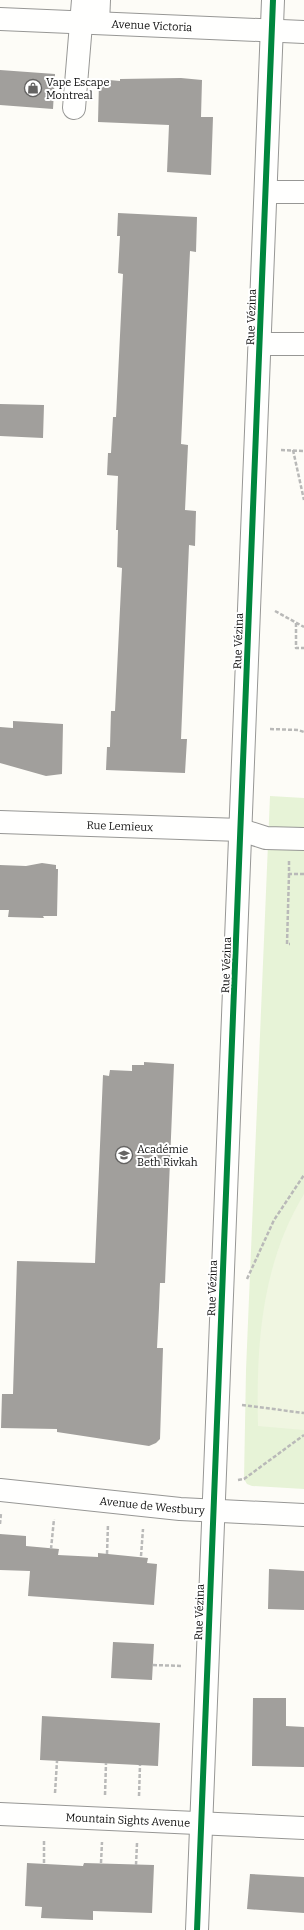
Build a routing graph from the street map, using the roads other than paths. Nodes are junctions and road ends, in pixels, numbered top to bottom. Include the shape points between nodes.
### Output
1 (83, 0) edge
2 (99, 0) edge
3 (273, 0) edge
4 (0, 19) edge
5 (89, 23) junction
6 (272, 31) junction
7 (304, 32) edge
8 (74, 108) dead end
9 (266, 192) junction
10 (304, 192) edge
11 (260, 344) junction
12 (304, 344) edge
13 (0, 822) edge
14 (241, 830) junction
15 (304, 839) edge
16 (0, 1490) edge
17 (214, 1511) junction
18 (304, 1515) edge
19 (0, 1814) edge
20 (201, 1823) junction
21 (304, 1828) edge
22 (197, 1930) edge

1 - 5 street
2 - 5 street
3 - 6 street, Rue Vézina
4 - 5 street, Avenue Victoria
5 - 6 street, Avenue Victoria
5 - 8 street
6 - 7 street, Avenue Victoria
6 - 9 street, Rue Vézina
9 - 10 street
9 - 11 street, Rue Vézina
11 - 12 street
11 - 14 street, Rue Vézina
13 - 14 street, Rue Lemieux
14 - 15 street, Rue Lemieux via 266,838
14 - 17 street, Rue Vézina
16 - 17 street, Avenue de Westbury
17 - 18 street, Avenue de Westbury
17 - 20 street, Rue Vézina
19 - 20 street, Mountain Sights Avenue
20 - 21 street, Mountain Sights Avenue
20 - 22 street, Rue Vézina

